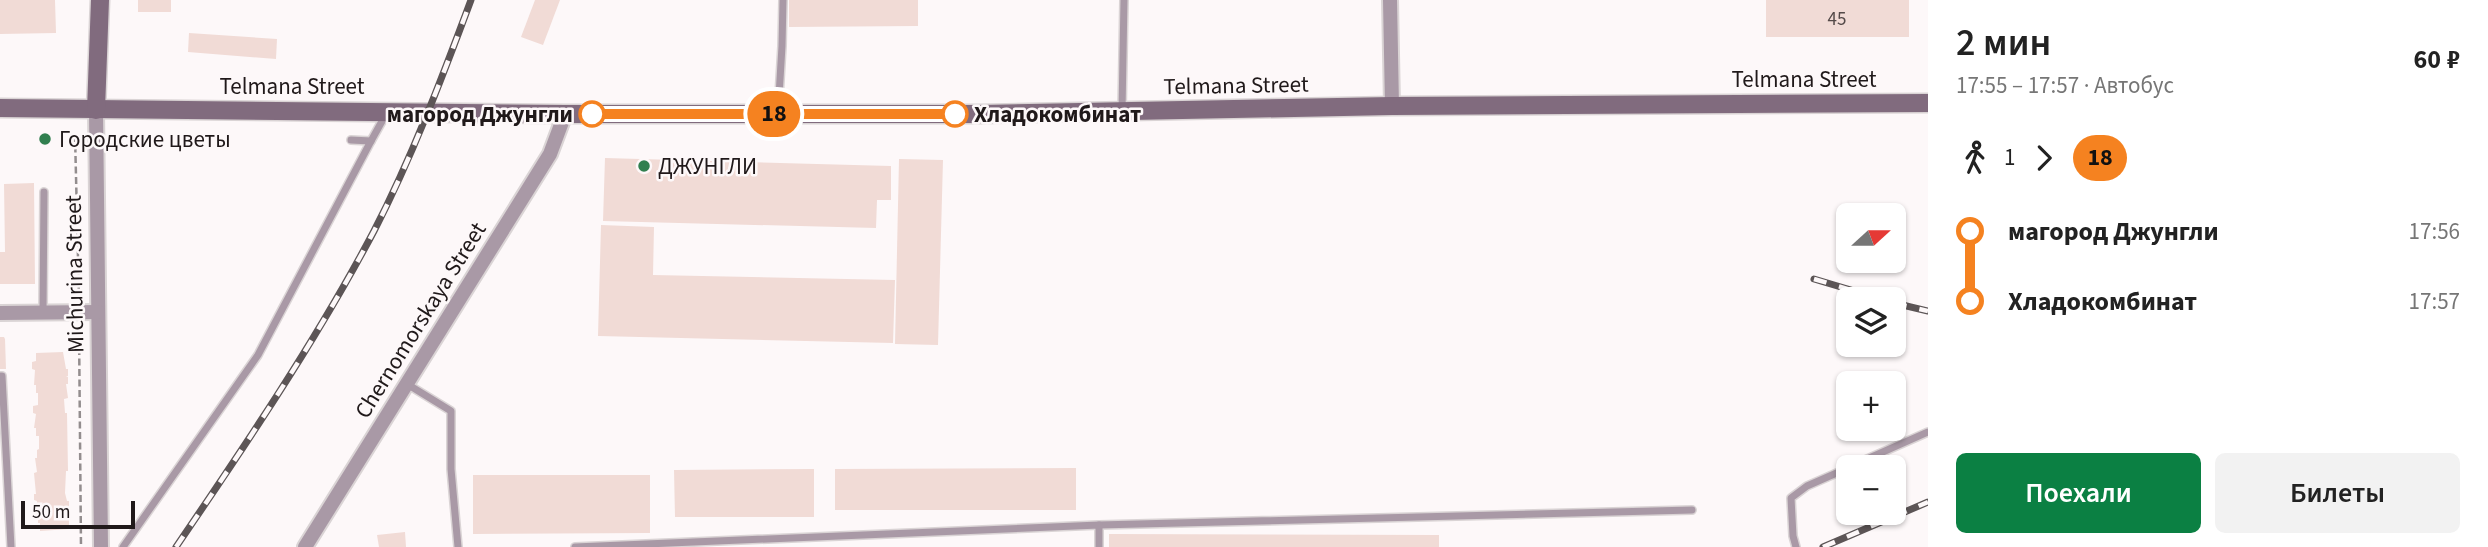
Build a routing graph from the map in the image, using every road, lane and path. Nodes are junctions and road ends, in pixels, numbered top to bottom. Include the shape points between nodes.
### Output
1 (100, 0) edge
2 (783, 0) edge
3 (1124, 0) edge
4 (1390, 0) edge
5 (1928, 103) edge
6 (1392, 106) junction
7 (0, 108) edge
8 (96, 110) junction
9 (388, 111) junction
10 (1122, 113) junction
11 (565, 114) junction
12 (778, 114) junction
13 (75, 135) dead end
14 (351, 140) dead end
15 (371, 141) junction
16 (44, 192) dead end
17 (99, 312) junction
18 (0, 313) edge
19 (79, 313) junction
20 (43, 314) junction
21 (0, 376) edge
22 (407, 384) junction
23 (1928, 432) edge
24 (1875, 455) edge
25 (1836, 473) edge
26 (1692, 510) dead end
27 (1099, 525) junction
28 (11, 547) edge
29 (81, 547) edge
30 (101, 547) edge
31 (123, 547) edge
32 (305, 547) edge
33 (458, 547) edge
34 (575, 547) edge
35 (1099, 547) edge
36 (1796, 547) edge

1 - 8 street, Michurina Street
2 - 12 lane
3 - 10 lane
4 - 6 street
5 - 6 street, Telmana Street
6 - 10 street, Telmana Street
7 - 8 street, Telmana Street
8 - 9 street, Telmana Street
8 - 17 street, Michurina Street
9 - 11 street, Telmana Street
9 - 15 lane
10 - 12 street, Telmana Street
11 - 12 street, Telmana Street
11 - 22 street, Chernomorskaya Street via 550,154
13 - 19 path
14 - 15 lane
15 - 31 lane via 258,355
16 - 20 lane
17 - 19 street
17 - 30 street, Michurina Street
18 - 20 street
19 - 20 street
19 - 29 path
21 - 28 lane
22 - 32 street, Chernomorskaya Street
22 - 33 lane via 451,411
23 - 24 lane
25 - 36 lane via 1791,498
26 - 27 lane
27 - 34 lane
27 - 35 lane

